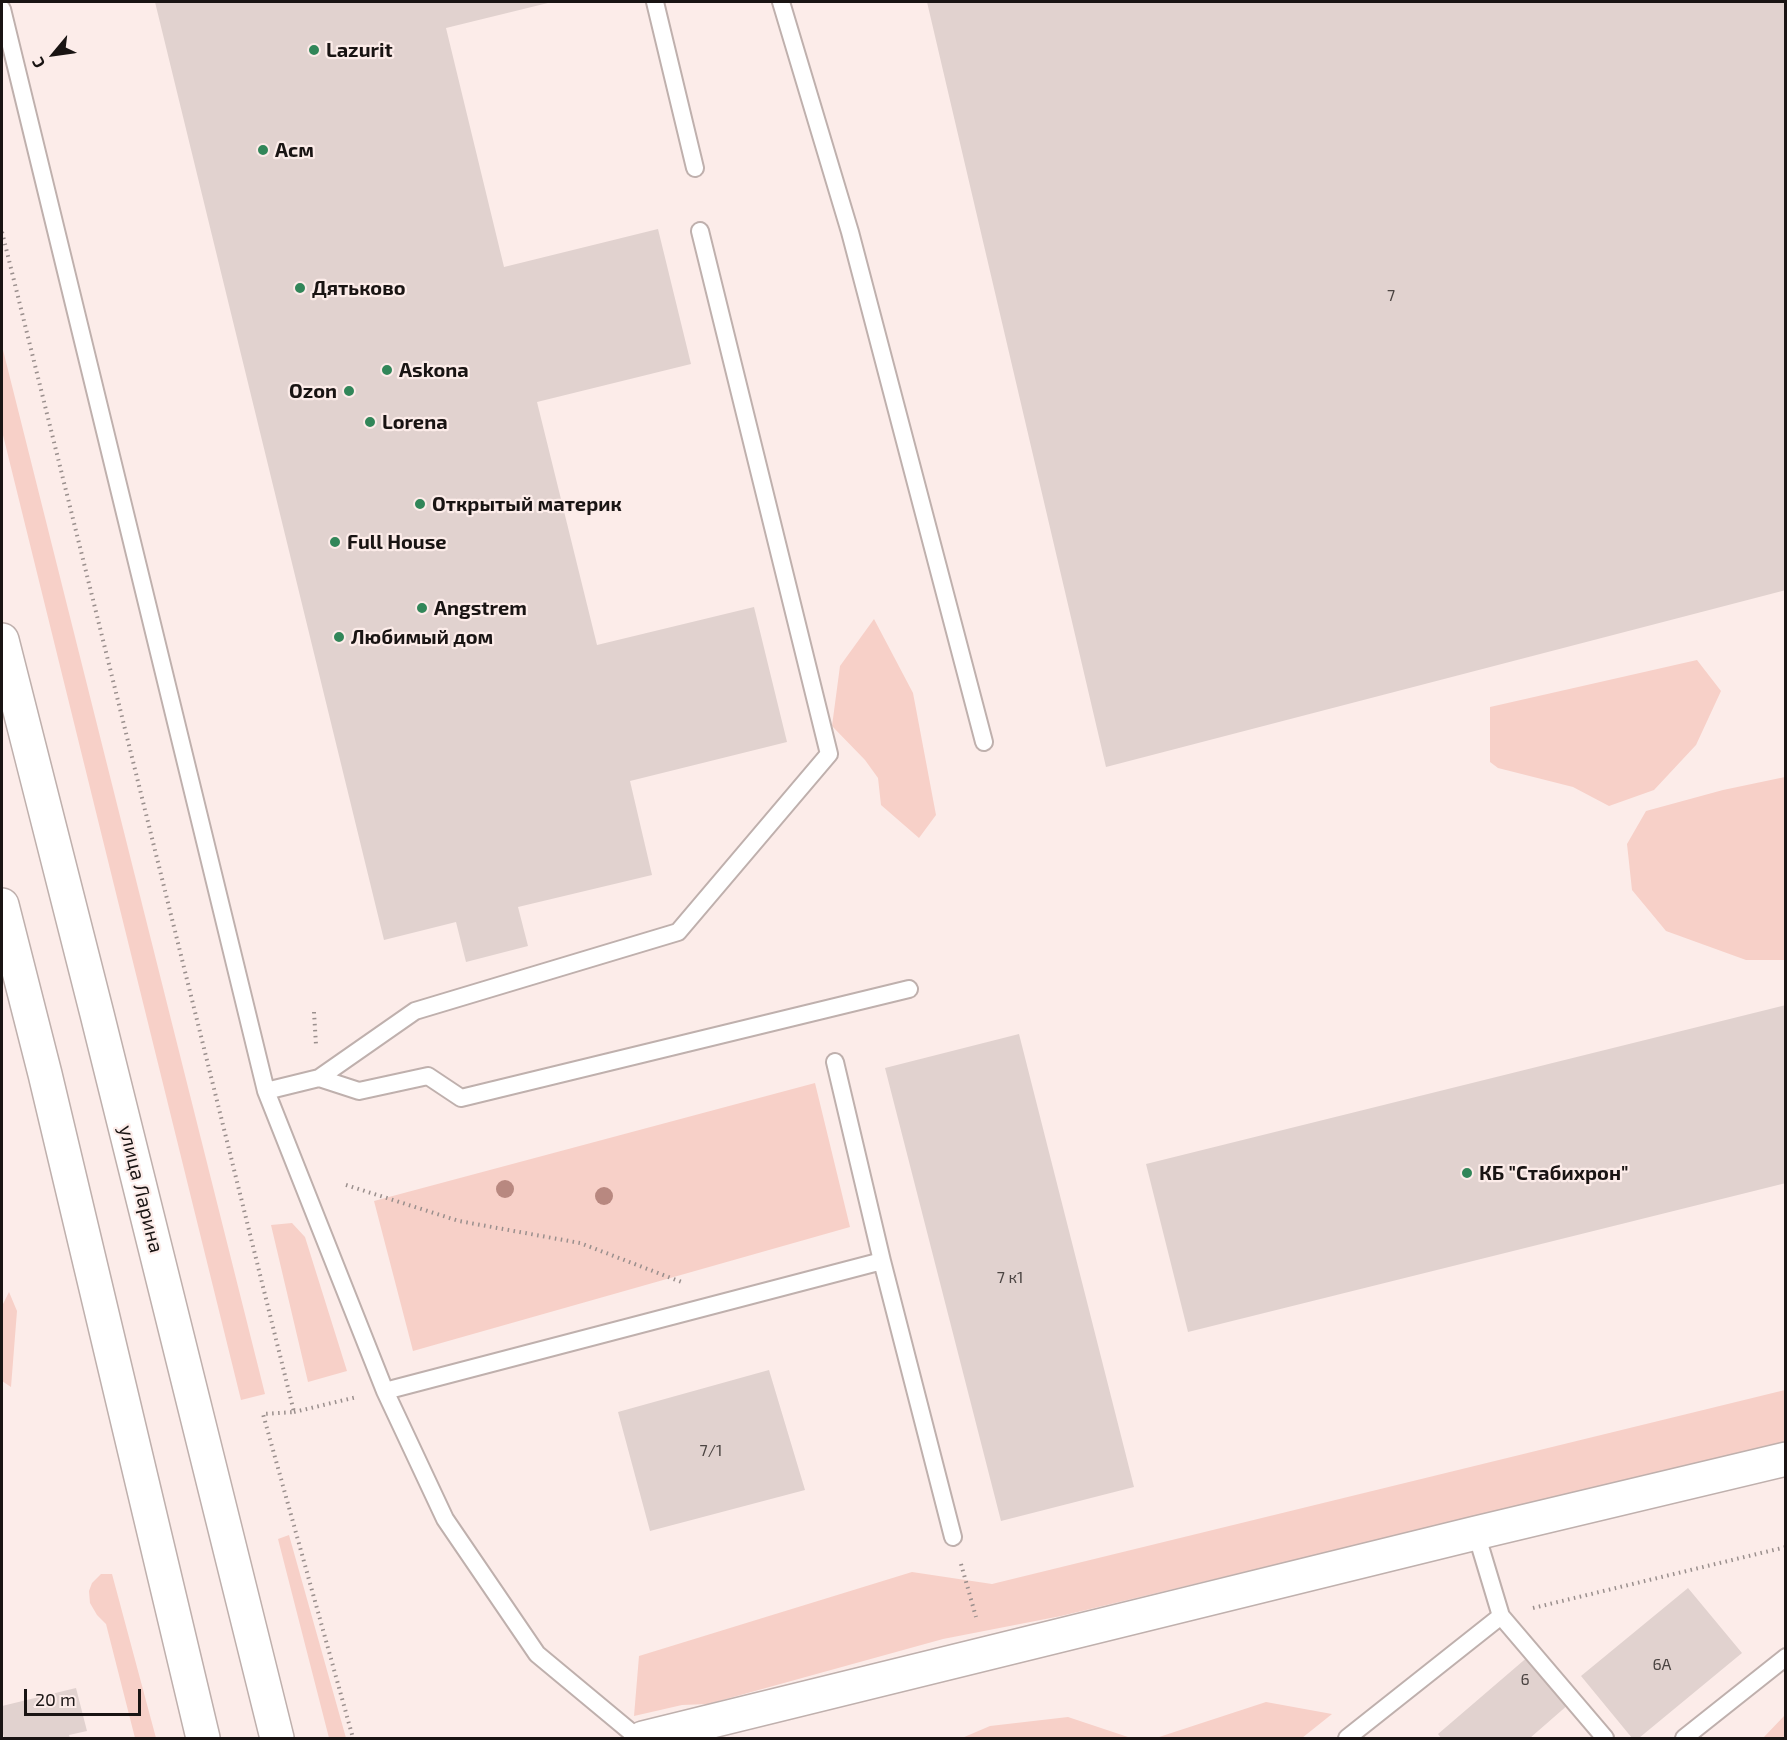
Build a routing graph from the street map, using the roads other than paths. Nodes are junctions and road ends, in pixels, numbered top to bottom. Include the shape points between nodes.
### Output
1 (655, 2) edge
2 (781, 2) edge
3 (2, 9) edge
4 (695, 168) dead end
5 (700, 231) dead end
6 (2, 640) edge
7 (984, 742) dead end
8 (2, 905) edge
9 (909, 989) dead end
10 (835, 1062) dead end
11 (319, 1078) junction
12 (266, 1091) junction
13 (882, 1261) junction
14 (385, 1391) junction
15 (1785, 1459) edge
16 (1476, 1533) junction
17 (953, 1537) dead end
18 (1501, 1616) junction
19 (1785, 1657) edge
20 (203, 1738) edge
21 (278, 1738) edge
22 (638, 1738) edge
23 (643, 1738) edge
24 (1347, 1738) edge
25 (1605, 1738) edge
26 (1684, 1738) edge

1 - 4 lane
2 - 7 lane via 850,232
3 - 12 lane
5 - 11 lane via 829,754 678,932 415,1011
6 - 21 main road, улица Ларина
8 - 20 main road
9 - 11 lane via 461,1098 428,1076 359,1091
10 - 13 lane
11 - 12 lane
12 - 14 lane
13 - 14 lane
13 - 17 lane
14 - 22 lane via 445,1519 537,1654
15 - 16 main road
16 - 18 lane
16 - 23 main road
18 - 24 lane
18 - 25 lane
19 - 26 lane

